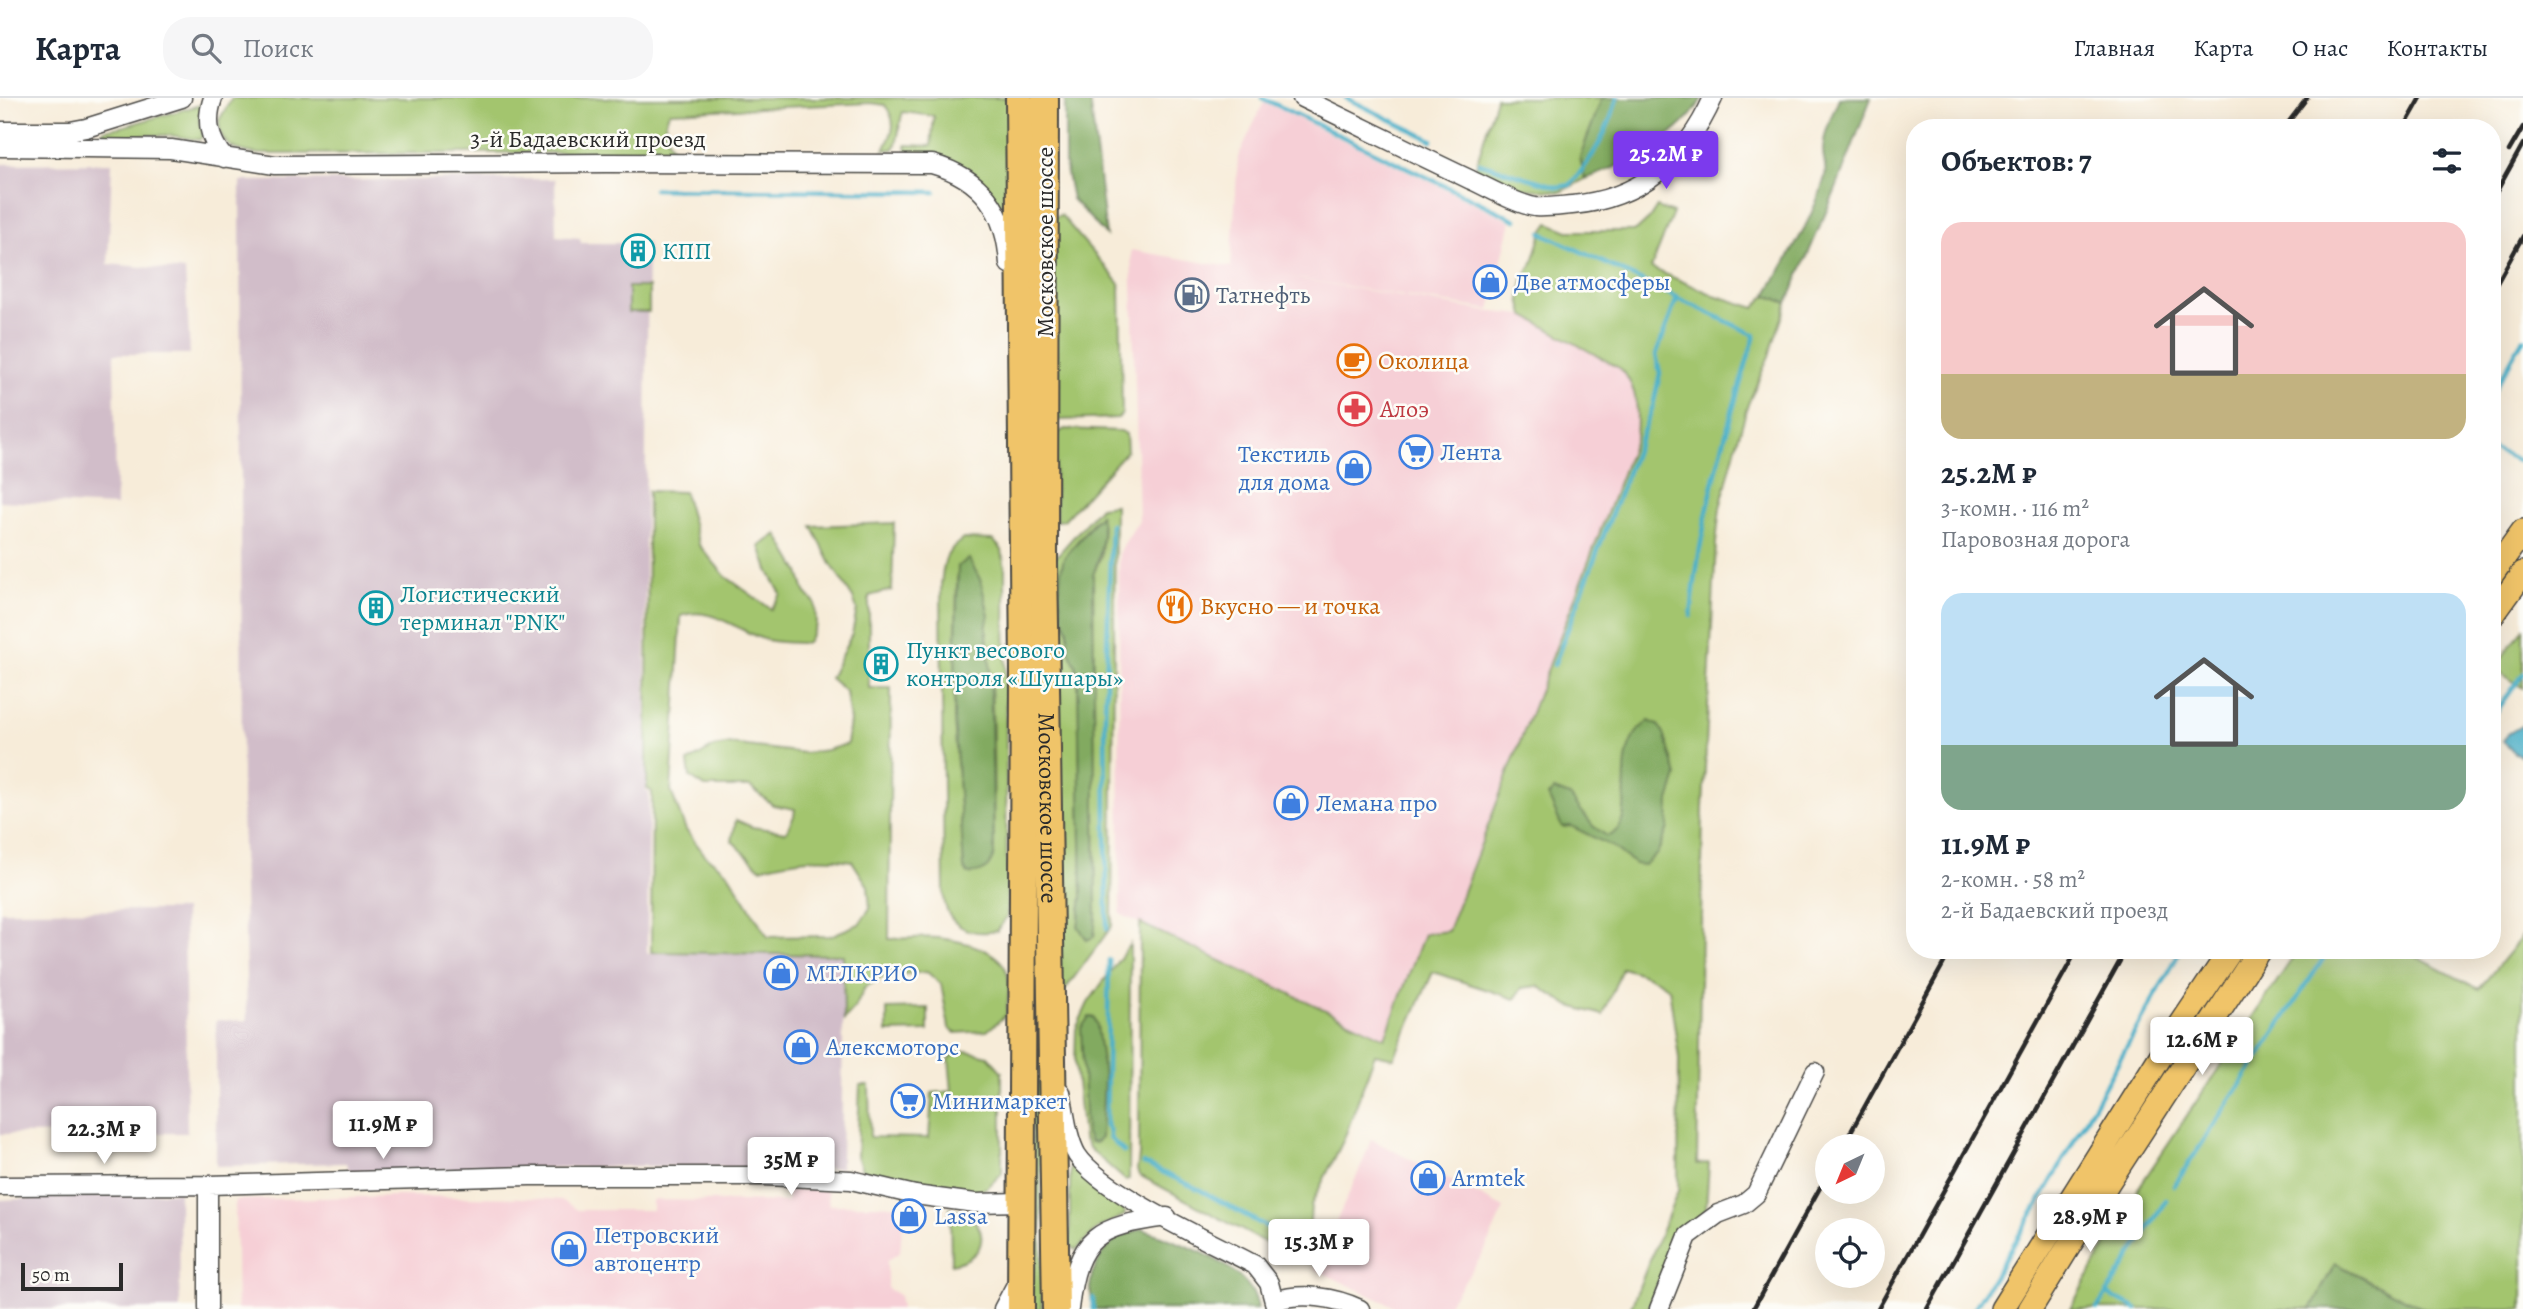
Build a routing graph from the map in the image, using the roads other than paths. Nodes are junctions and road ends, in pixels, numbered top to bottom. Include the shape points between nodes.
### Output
1 (182, 98) edge
2 (213, 98) edge
3 (1018, 98) edge
4 (1045, 98) edge
5 (1302, 98) edge
6 (1713, 98) edge
7 (0, 131) edge
8 (0, 147) edge
9 (223, 158) junction
10 (1020, 372) junction
11 (2523, 531) edge
12 (2501, 562) edge
13 (2523, 573) edge
14 (2501, 604) edge
15 (2225, 959) edge
16 (2253, 959) edge
17 (1815, 1072) dead end
18 (1052, 1077) junction
19 (208, 1185) junction
20 (0, 1186) edge
21 (1022, 1202) junction
22 (1167, 1217) junction
23 (1021, 1276) junction
24 (1276, 1305) edge
25 (208, 1309) edge
26 (1003, 1309) edge
27 (1021, 1309) edge
28 (1056, 1309) edge
29 (1069, 1309) edge
30 (1360, 1309) edge
31 (1659, 1309) edge
32 (2002, 1309) edge
33 (2030, 1309) edge

1 - 7 street via 70,131
2 - 9 street via 208,122
3 - 10 highway, Московское шоссе
4 - 18 highway, Московское шоссе via 1044,563
5 - 6 street via 1533,207 1620,195 1656,175 1690,141
8 - 9 street, 3-й Бадаевский проезд via 170,149
9 - 10 street, 3-й Бадаевский проезд via 275,165 932,164 949,169 980,190 1003,224
10 - 21 highway, Московское шоссе
11 - 12 main road
13 - 14 main road
15 - 32 main road
16 - 33 main road
17 - 31 street via 1756,1194 1688,1236
18 - 22 street via 1060,1090 1076,1153 1085,1164 1108,1184
18 - 28 highway, Московское шоссе
19 - 20 street
19 - 21 street via 530,1176 766,1176 851,1180 975,1203
19 - 25 street
21 - 23 highway, Московское шоссе
22 - 24 street via 1255,1265 1269,1283
22 - 29 street via 1122,1224 1099,1235 1080,1261
23 - 26 street
23 - 27 highway, Московское шоссе
24 - 30 street via 1289,1296 1342,1300

